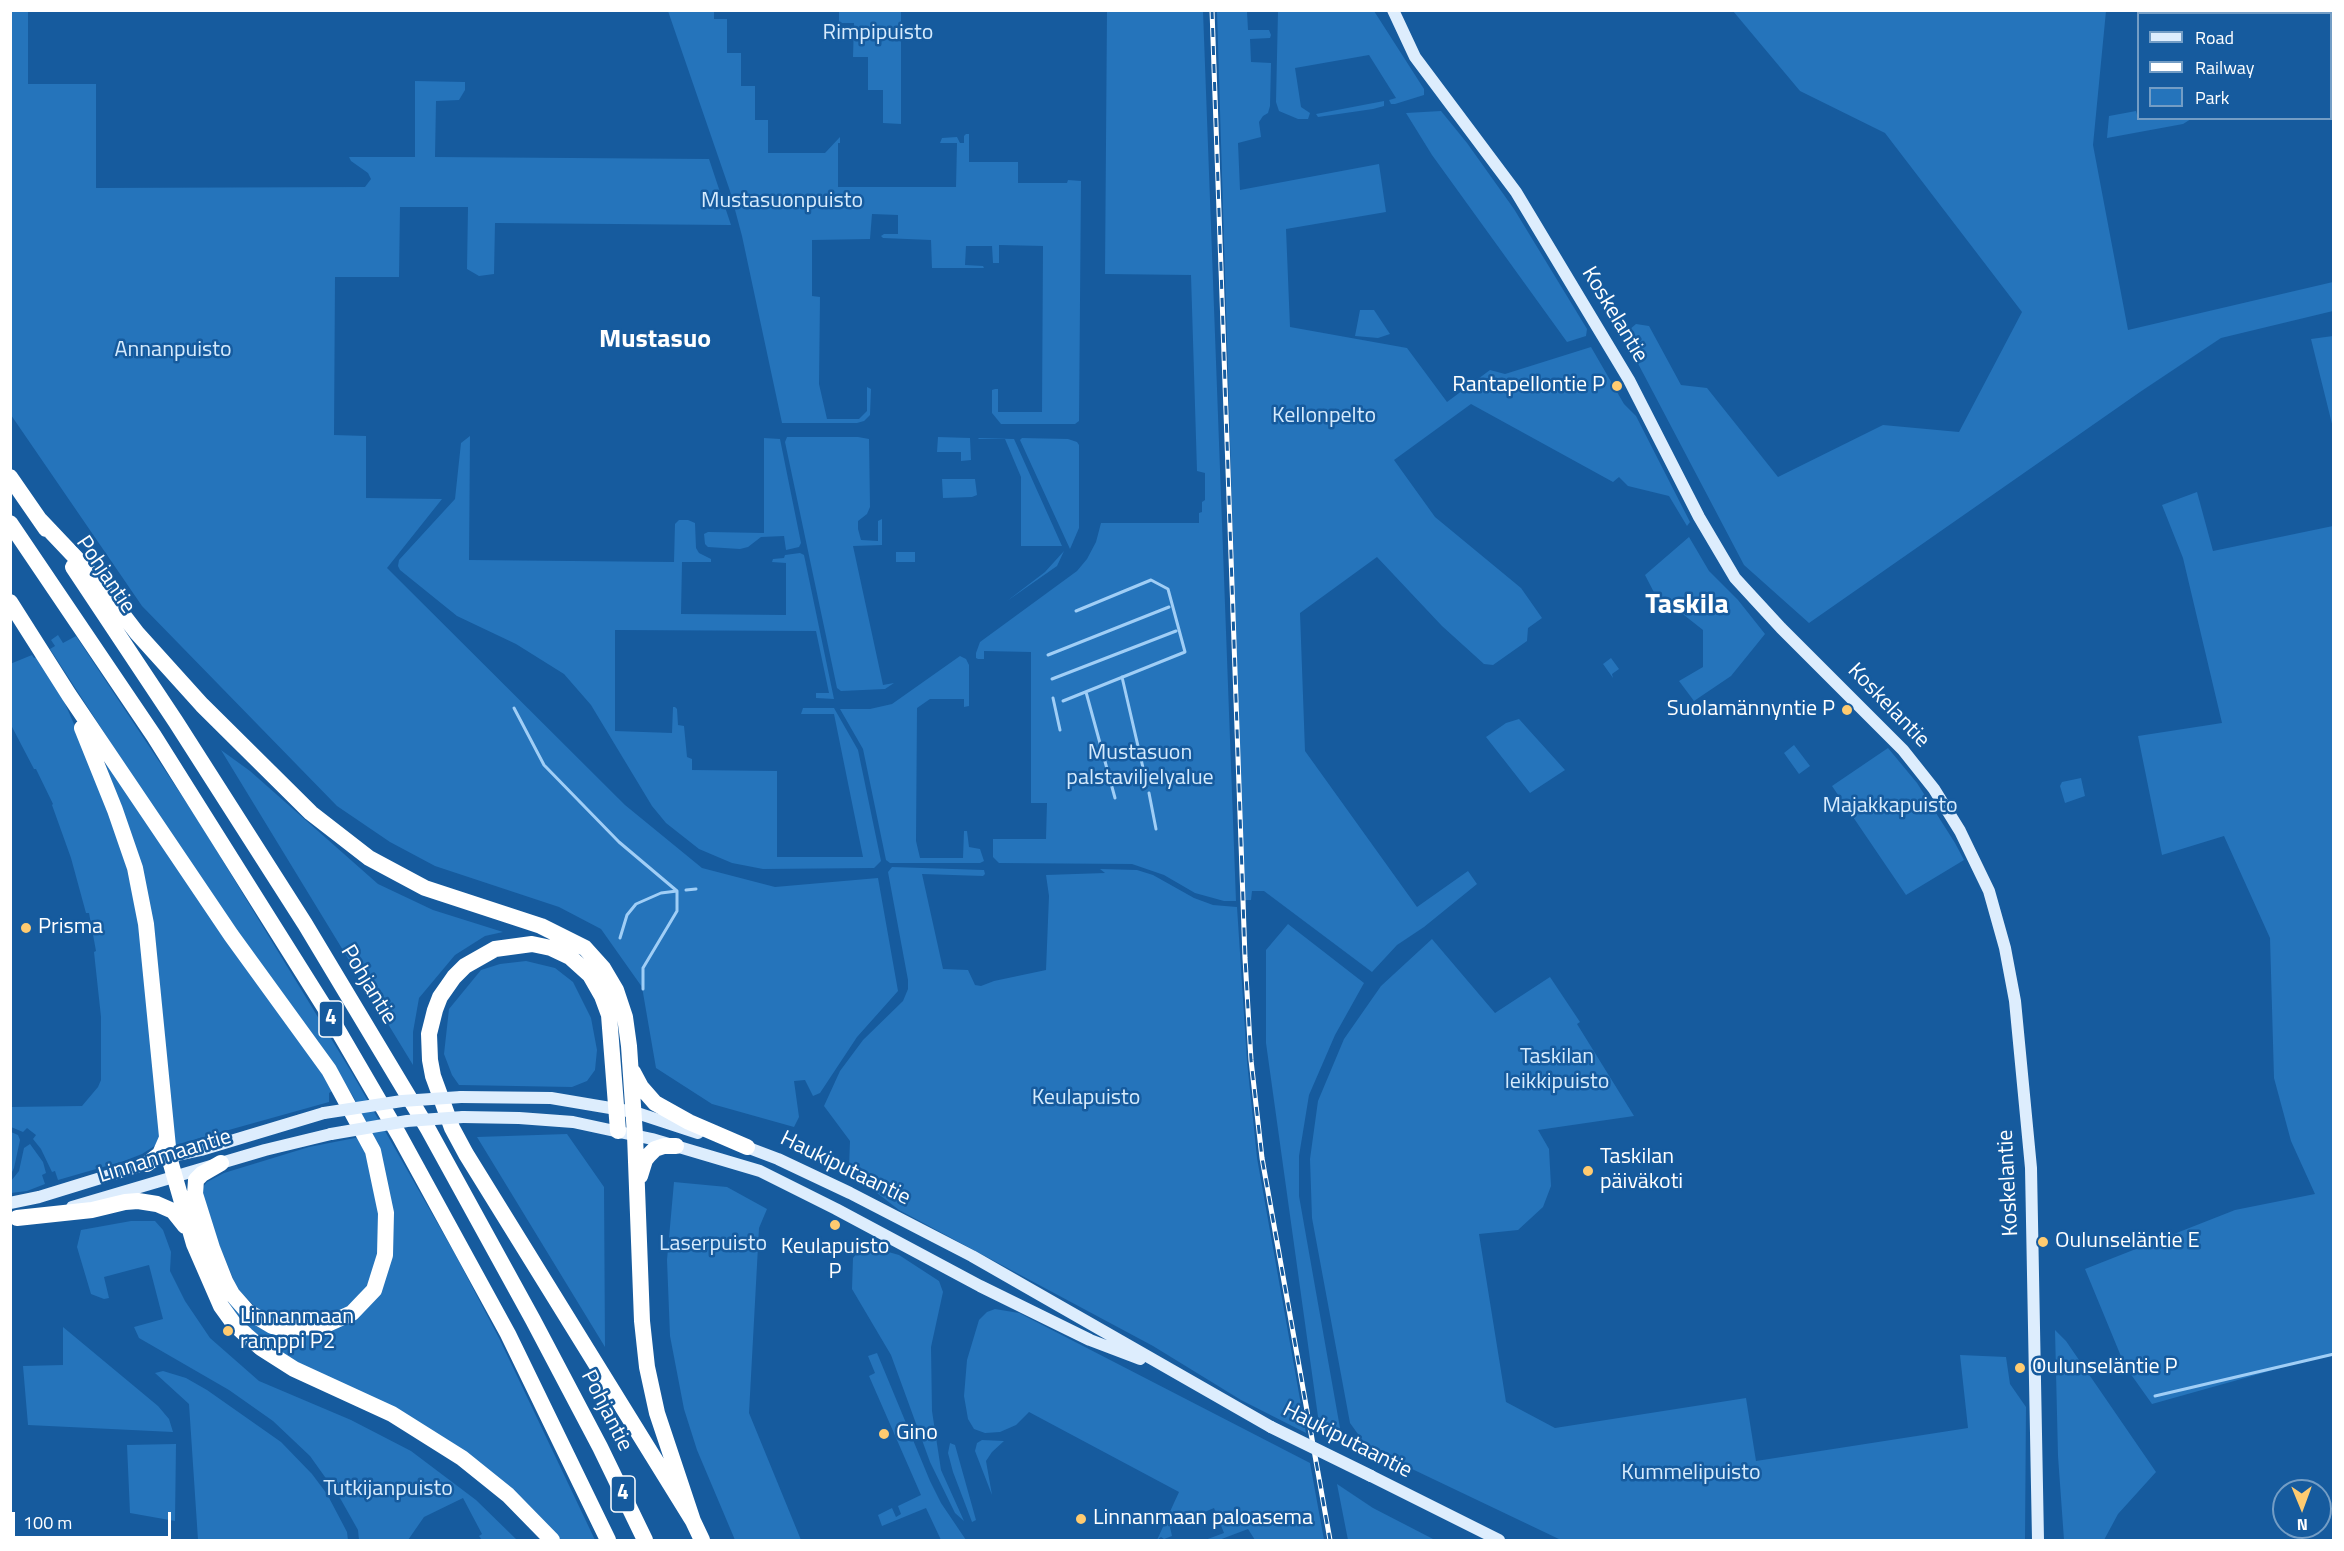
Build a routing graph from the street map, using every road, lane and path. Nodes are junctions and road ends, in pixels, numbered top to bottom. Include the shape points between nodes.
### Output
1 (1392, 10) edge
2 (10, 477) edge
3 (40, 520) junction
4 (10, 523) edge
5 (10, 602) edge
6 (69, 695) junction
7 (631, 1067) junction
8 (461, 1097) joint
9 (625, 1110) junction
10 (463, 1118) joint
11 (618, 1131) junction
12 (635, 1135) junction
13 (167, 1137) junction
14 (676, 1146) junction
15 (747, 1147) junction
16 (169, 1157) junction
17 (221, 1163) junction
18 (147, 1164) junction
19 (174, 1177) junction
20 (637, 1186) junction
21 (13, 1213) edge
22 (194, 1244) junction
23 (1179, 1374) junction
24 (693, 1521) junction
25 (552, 1540) edge
26 (608, 1540) edge
27 (645, 1540) edge
28 (702, 1540) edge
29 (1499, 1540) edge
30 (2038, 1540) edge

1 - 30 main road, Koskelantie via 1415,57 1516,192 1629,380 1730,571 1903,750 1960,831 1989,891 2015,1001 2031,1168
2 - 3 highway, Pohjantie / 4
3 - 7 highway via 94,577 137,633 202,705 311,813 369,858 425,888 541,926 585,948 616,990 625,1017
3 - 27 highway, Pohjantie / 4 via 305,924 416,1109 533,1320
4 - 26 highway, 4 via 154,736 325,1008 508,1334
5 - 6 highway
6 - 13 highway via 135,868 146,924
6 - 17 highway via 231,935 329,1070 372,1151 386,1213 386,1255 374,1290 352,1313 321,1327 281,1328 255,1318 232,1294 195,1194 196,1180
7 - 9 highway
7 - 15 highway via 655,1103
8 - 9 main road, Haukiputaantie via 551,1098
8 - 16 main road, Linnanmaantie, bridge via 324,1113
9 - 11 highway
9 - 12 highway
9 - 15 main road, Haukiputaantie
9 - 24 highway via 609,1015 590,975 570,957 532,944 512,946 478,958 454,977 435,1010 429,1034 433,1076 452,1128
10 - 11 main road, Haukiputaantie via 573,1122
10 - 17 main road, Linnanmaantie, bridge via 407,1121 331,1134
11 - 12 main road, Haukiputaantie
12 - 14 main road, Haukiputaantie
12 - 20 highway
13 - 16 highway
13 - 18 highway via 160,1154
14 - 20 highway via 664,1146 649,1155
14 - 23 main road, Haukiputaantie via 760,1171 1090,1340
15 - 23 main road, Haukiputaantie via 840,1188 972,1256
16 - 18 main road, Linnanmaantie
16 - 19 highway
17 - 19 main road, Linnanmaantie
18 - 21 main road, Linnanmaantie via 39,1197
19 - 21 main road, Linnanmaantie via 69,1208
19 - 22 highway
20 - 24 highway via 647,1367 657,1413
21 - 22 highway via 149,1203 173,1211 183,1221
22 - 25 highway via 221,1306 261,1348 294,1369 392,1414 438,1441 508,1495
23 - 29 main road, Haukiputaantie, bridge via 1271,1427
24 - 28 highway

